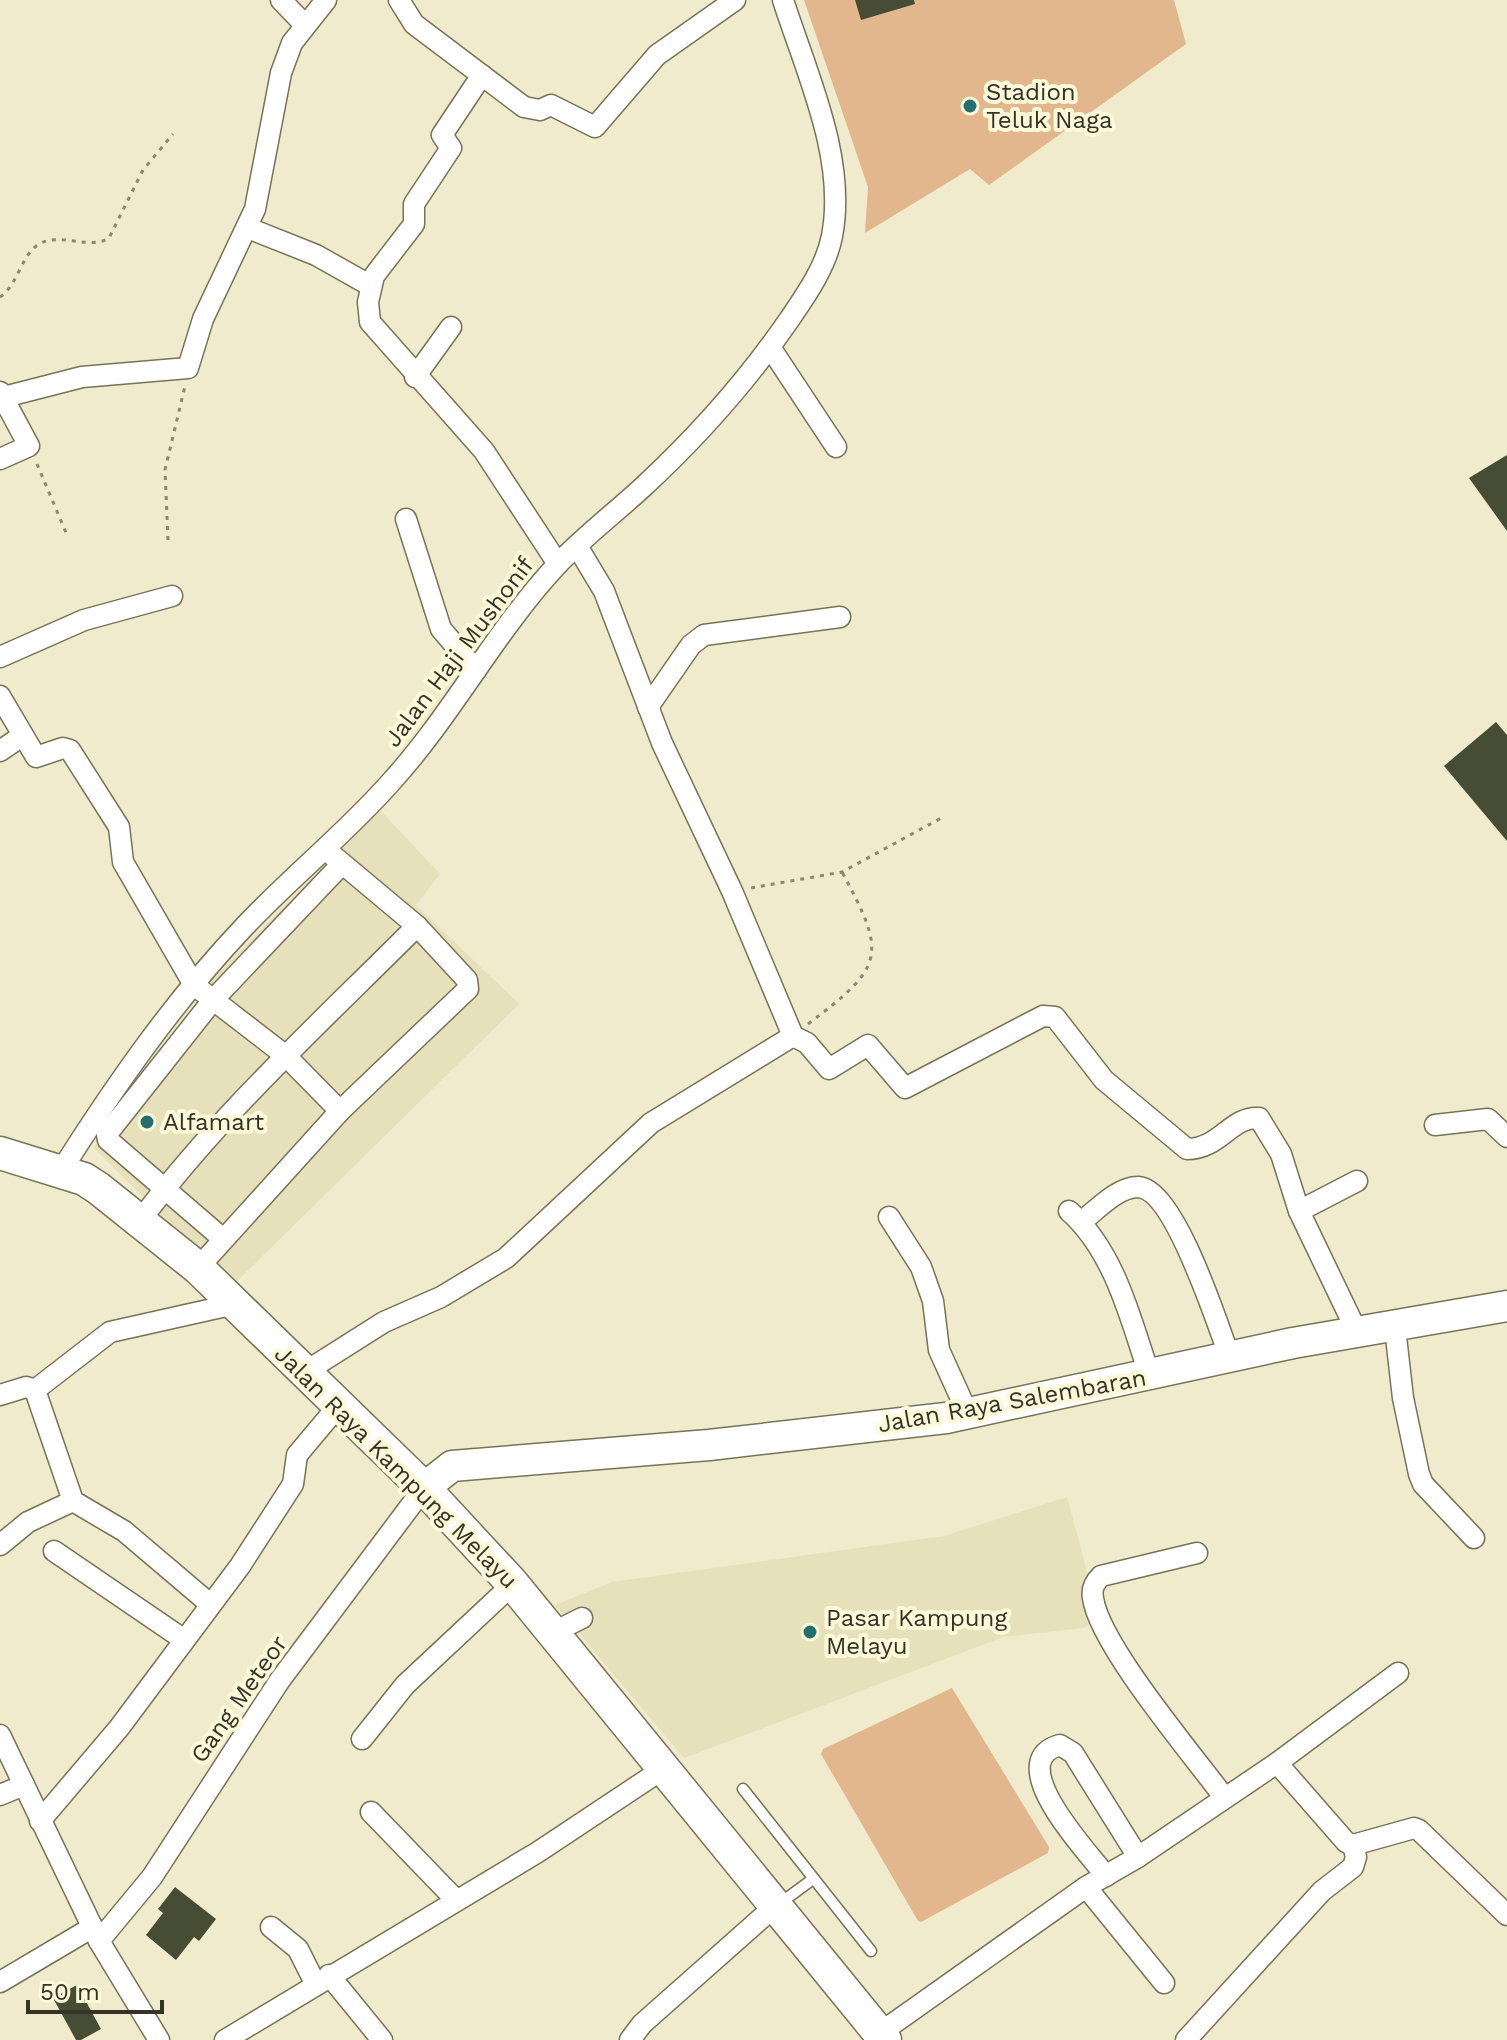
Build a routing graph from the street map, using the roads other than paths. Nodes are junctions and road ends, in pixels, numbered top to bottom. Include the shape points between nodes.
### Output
1 (281, 0) edge
2 (326, 0) edge
3 (399, 0) edge
4 (735, 0) edge
5 (783, 0) edge
6 (305, 25) junction
7 (482, 75) junction
8 (248, 228) junction
9 (371, 286) junction
10 (451, 327) dead end
11 (770, 347) junction
12 (415, 377) junction
13 (2, 394) edge
14 (836, 447) dead end
15 (0, 459) edge
16 (406, 519) dead end
17 (577, 546) junction
18 (558, 564) junction
19 (172, 596) dead end
20 (840, 617) dead end
21 (0, 657) edge
22 (476, 670) junction
23 (0, 696) edge
24 (648, 707) junction
25 (22, 736) junction
26 (0, 751) edge
27 (325, 849) junction
28 (341, 865) junction
29 (417, 926) junction
30 (194, 985) junction
31 (213, 1000) junction
32 (793, 1036) junction
33 (286, 1056) junction
34 (340, 1111) junction
35 (1435, 1125) dead end
36 (1507, 1137) edge
37 (0, 1153) edge
38 (59, 1174) junction
39 (1357, 1181) dead end
40 (164, 1189) junction
41 (1299, 1211) junction
42 (889, 1217) dead end
43 (140, 1221) junction
44 (222, 1238) junction
45 (198, 1268) junction
46 (235, 1304) junction
47 (1507, 1306) edge
48 (1395, 1328) junction
49 (1358, 1334) junction
50 (1230, 1358) junction
51 (305, 1372) junction
52 (1150, 1377) junction
53 (35, 1390) junction
54 (0, 1395) edge
55 (339, 1405) junction
56 (968, 1414) junction
57 (424, 1488) junction
58 (73, 1501) junction
59 (1474, 1538) dead end
60 (0, 1545) edge
61 (54, 1551) dead end
62 (1197, 1553) dead end
63 (513, 1584) junction
64 (210, 1604) junction
65 (582, 1618) dead end
66 (552, 1633) junction
67 (183, 1639) junction
68 (1398, 1673) dead end
69 (0, 1735) edge
70 (362, 1739) dead end
71 (1277, 1763) junction
72 (663, 1769) junction
73 (24, 1785) junction
74 (743, 1789) dead end
75 (0, 1795) edge
76 (1224, 1797) junction
77 (371, 1812) dead end
78 (40, 1821) junction
79 (1353, 1845) junction
80 (1138, 1857) junction
81 (1106, 1876) junction
82 (813, 1879) junction
83 (1086, 1887) junction
84 (455, 1899) junction
85 (774, 1907) junction
86 (1507, 1915) edge
87 (271, 1927) dead end
88 (96, 1934) junction
89 (871, 1951) dead end
90 (322, 1980) junction
91 (0, 1982) edge
92 (1164, 1983) dead end
93 (882, 2037) edge
94 (159, 2040) edge
95 (225, 2040) edge
96 (382, 2040) edge
97 (630, 2040) edge
98 (1186, 2040) edge

1 - 6 street
2 - 6 street
3 - 7 street via 414,24
4 - 7 street via 657,55 595,127 551,105 540,110 524,107
5 - 11 street, Jalan Haji Mushonif via 830,154 834,208 832,236 817,276
6 - 8 street via 281,73
7 - 9 street via 442,135 451,148 414,204 414,224 379,265
8 - 9 street via 316,255
8 - 13 street via 203,319 188,368 82,377
9 - 12 street via 370,322
10 - 12 street
11 - 14 street
11 - 17 street, Jalan Haji Mushonif via 685,447
12 - 18 street via 484,451
13 - 15 street via 29,446
16 - 22 street via 441,629
17 - 18 street, Jalan Haji Mushonif
17 - 24 street via 604,591
18 - 22 street, Jalan Haji Mushonif
19 - 21 street via 84,620
20 - 24 street via 704,635 691,645
22 - 27 street, Jalan Haji Mushonif via 391,783
23 - 25 street
24 - 32 street
25 - 26 street
25 - 30 street via 38,758 70,750 119,827 123,862
27 - 28 street
27 - 30 street, Jalan Haji Mushonif via 244,927
28 - 29 street
28 - 31 street
29 - 33 street
29 - 34 street via 467,980 468,989
30 - 31 street
30 - 38 street, Jalan Haji Mushonif via 121,1076
31 - 33 street
31 - 40 street via 107,1134
32 - 41 street via 807,1043 829,1069 868,1045 905,1088 1049,1015 1060,1021 1104,1080 1187,1149 1201,1150 1241,1122 1259,1118 1281,1154
32 - 51 street via 651,1123 506,1258 441,1297 384,1322
33 - 34 street
33 - 40 street
34 - 44 street
35 - 36 street via 1488,1119
37 - 38 main road, Jalan Raya Kampung Melayu
38 - 43 main road, Jalan Raya Kampung Melayu via 84,1179
39 - 41 street
40 - 43 street
40 - 44 street
41 - 49 street
42 - 56 street via 921,1267 933,1301 939,1350
43 - 45 main road, Jalan Raya Kampung Melayu
44 - 45 street
45 - 46 main road, Jalan Raya Kampung Melayu
46 - 51 main road, Jalan Raya Kampung Melayu
46 - 53 street via 110,1332
47 - 48 main road, Jalan Raya Salembaran
48 - 49 main road, Jalan Raya Salembaran
48 - 59 street via 1419,1474
49 - 50 main road, Jalan Raya Salembaran
50 - 52 main road, Jalan Raya Salembaran
50 - 52 street via 1184,1238 1149,1190 1123,1190 1075,1216 1108,1263
51 - 55 main road, Jalan Raya Kampung Melayu
52 - 56 main road, Jalan Raya Salembaran
53 - 54 street via 26,1387
53 - 58 street
55 - 57 main road, Jalan Raya Kampung Melayu
55 - 64 street via 297,1455 293,1484
56 - 57 main road, Jalan Raya Salembaran via 709,1445 452,1466
57 - 63 main road, Jalan Raya Kampung Melayu
57 - 88 street, Gang Meteor via 280,1680 152,1877
58 - 60 street via 28,1522
58 - 64 street via 124,1531
61 - 67 street
62 - 76 street via 1101,1576 1093,1599 1109,1640
63 - 66 main road, Jalan Raya Kampung Melayu
63 - 70 street via 405,1685
64 - 67 street
65 - 66 street
66 - 72 main road, Jalan Raya Kampung Melayu
67 - 78 street via 119,1728
68 - 71 street
69 - 73 street
71 - 76 street
71 - 79 street
72 - 84 street via 538,1852
72 - 85 main road, Jalan Raya Kampung Melayu
73 - 75 street
73 - 78 street
74 - 82 lane
76 - 80 street
77 - 84 street
78 - 88 street
79 - 86 street via 1419,1830
79 - 98 street via 1353,1867 1322,1891
80 - 81 street
80 - 81 street via 1073,1753 1060,1745 1049,1748 1040,1756 1037,1772 1055,1809
81 - 83 street
82 - 85 lane
82 - 89 lane
83 - 92 street
83 - 93 street
84 - 90 street
85 - 93 main road, Jalan Raya Kampung Melayu
85 - 97 street
87 - 90 street via 298,1949
88 - 91 street, Gang Meteor
88 - 94 street
90 - 95 street
90 - 96 street

